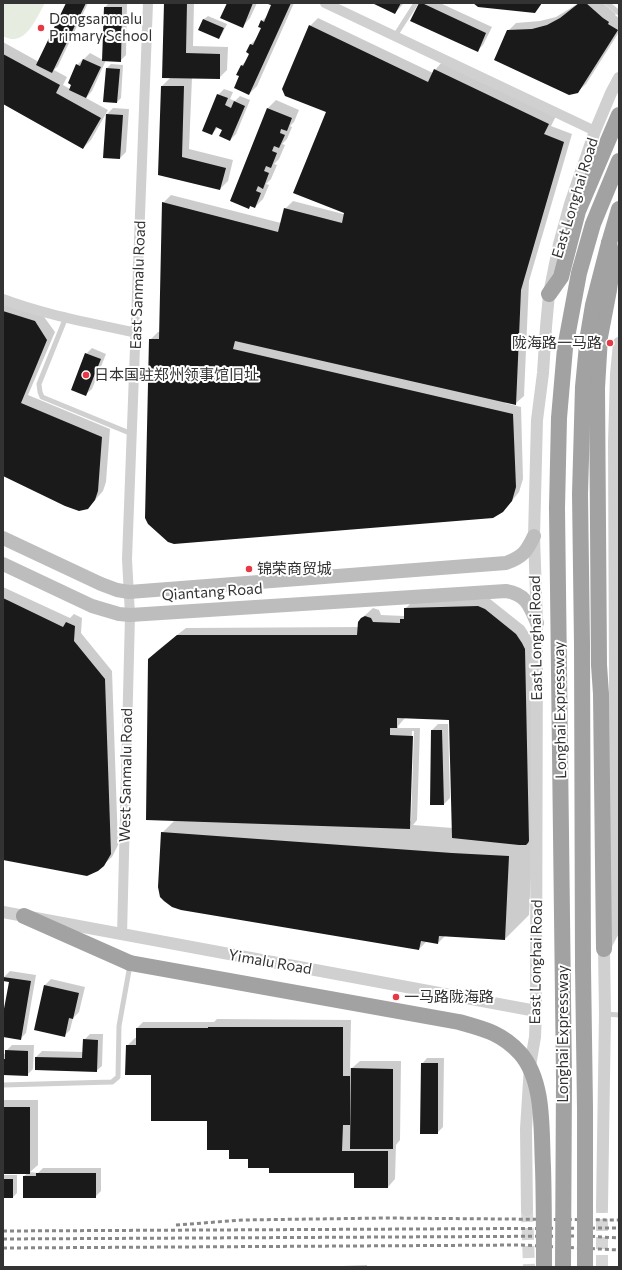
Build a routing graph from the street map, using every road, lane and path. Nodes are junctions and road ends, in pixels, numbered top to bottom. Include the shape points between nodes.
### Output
1 (148, 3) edge
2 (325, 3) edge
3 (416, 3) edge
4 (607, 3) edge
5 (619, 13) edge
6 (395, 36) junction
7 (619, 78) edge
8 (619, 115) edge
9 (595, 131) junction
10 (619, 161) edge
11 (619, 209) edge
12 (609, 243) junction
13 (549, 294) junction
14 (3, 299) edge
15 (66, 317) junction
16 (136, 333) junction
17 (619, 343) edge
18 (132, 434) junction
19 (617, 464) edge
20 (534, 536) junction
21 (3, 538) edge
22 (3, 564) edge
23 (129, 592) junction
24 (130, 614) junction
25 (537, 623) junction
26 (3, 912) edge
27 (24, 916) junction
28 (122, 935) junction
29 (604, 949) junction
30 (130, 963) junction
31 (536, 1011) junction
32 (605, 1014) junction
33 (619, 1015) edge
34 (3, 1085) edge
35 (602, 1207) tunnel mouth
36 (527, 1210) tunnel mouth
37 (544, 1267) edge
38 (563, 1267) edge
39 (585, 1267) edge

1 - 16 street, East Sanmalu Road
2 - 6 street
3 - 6 lane
4 - 5 lane
6 - 9 street
7 - 9 street, East Longhai Road
8 - 13 highway via 578,211 561,277
9 - 13 street, East Longhai Road via 570,204
10 - 38 highway, Longhai Expressway, bridge via 593,224 580,273 565,348 559,418
11 - 12 highway, Longhai Expressway, bridge
12 - 29 highway via 613,261 600,337 597,461
12 - 39 highway, Longhai Expressway, bridge via 588,336 581,447
13 - 20 street, East Longhai Road via 537,420
14 - 15 street
15 - 16 street
15 - 18 lane via 39,384 42,397
16 - 18 street, East Sanmalu Road
17 - 19 street via 616,374
18 - 23 street, East Sanmalu Road via 127,559
19 - 29 street via 616,926
20 - 23 main road, Qiantang Road via 524,554 516,560 501,564
20 - 25 street, East Longhai Road
21 - 23 main road, Qiantang Road via 101,584
22 - 24 main road, Qiantang Road via 92,606 113,613
23 - 24 street, East Sanmalu Road
24 - 25 main road, Qiantang Road via 506,591 514,592 529,604
24 - 28 street, West Sanmalu Road
25 - 31 street, East Longhai Road
26 - 27 street, Yimalu Road
27 - 28 street, Yimalu Road
27 - 30 highway
28 - 31 street, Yimalu Road
29 - 32 street
30 - 34 lane via 119,1026 118,1077 112,1082
30 - 37 highway, bridge via 459,1022 499,1035 510,1043 528,1064 540,1102
31 - 36 street, East Longhai Road via 526,1129
32 - 33 lane
32 - 35 street

